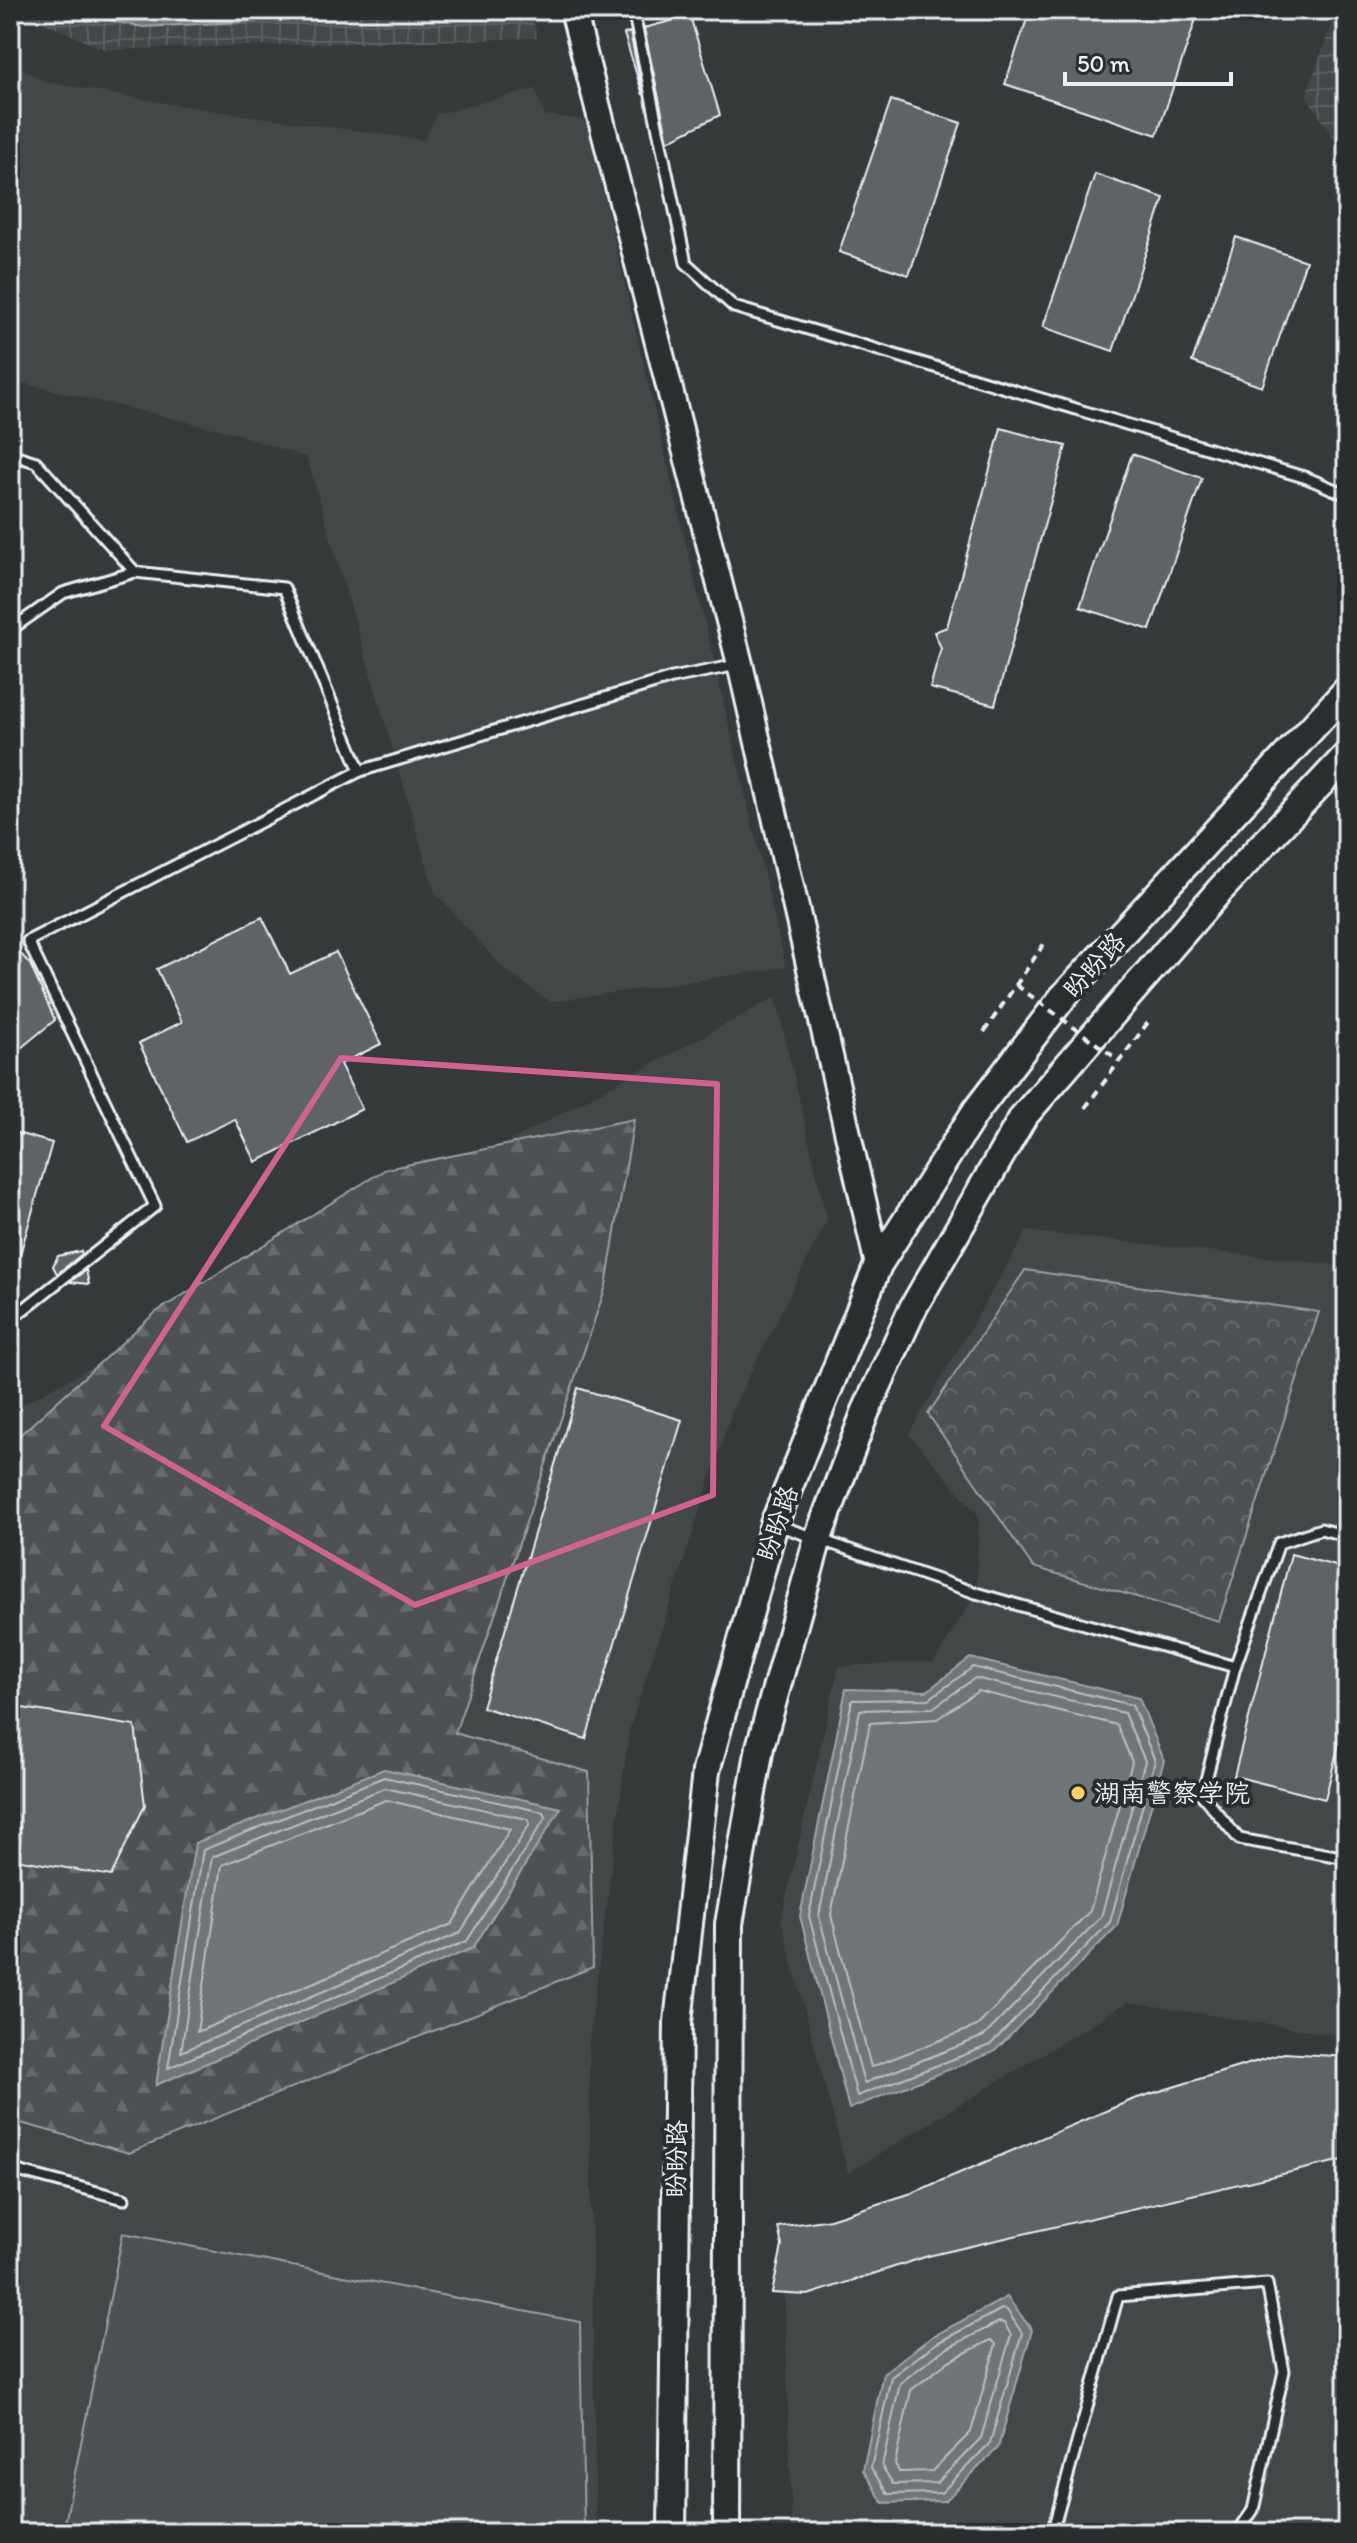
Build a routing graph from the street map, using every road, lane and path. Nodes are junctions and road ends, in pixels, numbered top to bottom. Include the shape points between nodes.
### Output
1 (573, 10) edge
2 (633, 10) edge
3 (10, 454) edge
4 (1347, 495) edge
5 (135, 572) junction
6 (10, 630) edge
7 (740, 664) junction
8 (1347, 690) edge
9 (1347, 755) edge
10 (360, 771) junction
11 (1046, 941) dead end
12 (1016, 985) junction
13 (1149, 1021) dead end
14 (984, 1032) dead end
15 (1120, 1061) junction
16 (1085, 1108) dead end
17 (878, 1265) junction
18 (10, 1320) edge
19 (774, 1524) junction
20 (1347, 1536) edge
21 (818, 1538) junction
22 (1235, 1667) junction
23 (1347, 1858) edge
24 (10, 2169) edge
25 (124, 2199) dead end
26 (672, 2533) edge
27 (727, 2533) edge
28 (1052, 2533) edge
29 (1237, 2533) edge

1 - 7 main road
2 - 4 lane via 686,263 734,307 1307,478
3 - 5 lane via 36,462
5 - 6 lane via 63,593
5 - 10 lane via 284,588
7 - 10 lane via 672,678
7 - 17 main road
8 - 17 main road, 盼盼路 via 1063,997 976,1111
9 - 21 main road, 盼盼路 via 1220,890 1023,1117 913,1308 865,1413
10 - 18 lane via 28,941 155,1206
11 - 12 path
12 - 14 path
12 - 15 path, bridge
13 - 15 path
15 - 16 path
17 - 19 main road, 盼盼路
19 - 21 lane
19 - 26 main road, 盼盼路 via 706,1771 678,2022
20 - 22 lane via 1321,1529 1279,1543
21 - 22 lane via 976,1593
21 - 27 main road, 盼盼路 via 760,1747 729,1924
22 - 23 lane via 1202,1795 1239,1839
24 - 25 lane
28 - 29 lane via 1118,2296 1267,2284 1284,2371 1253,2510

